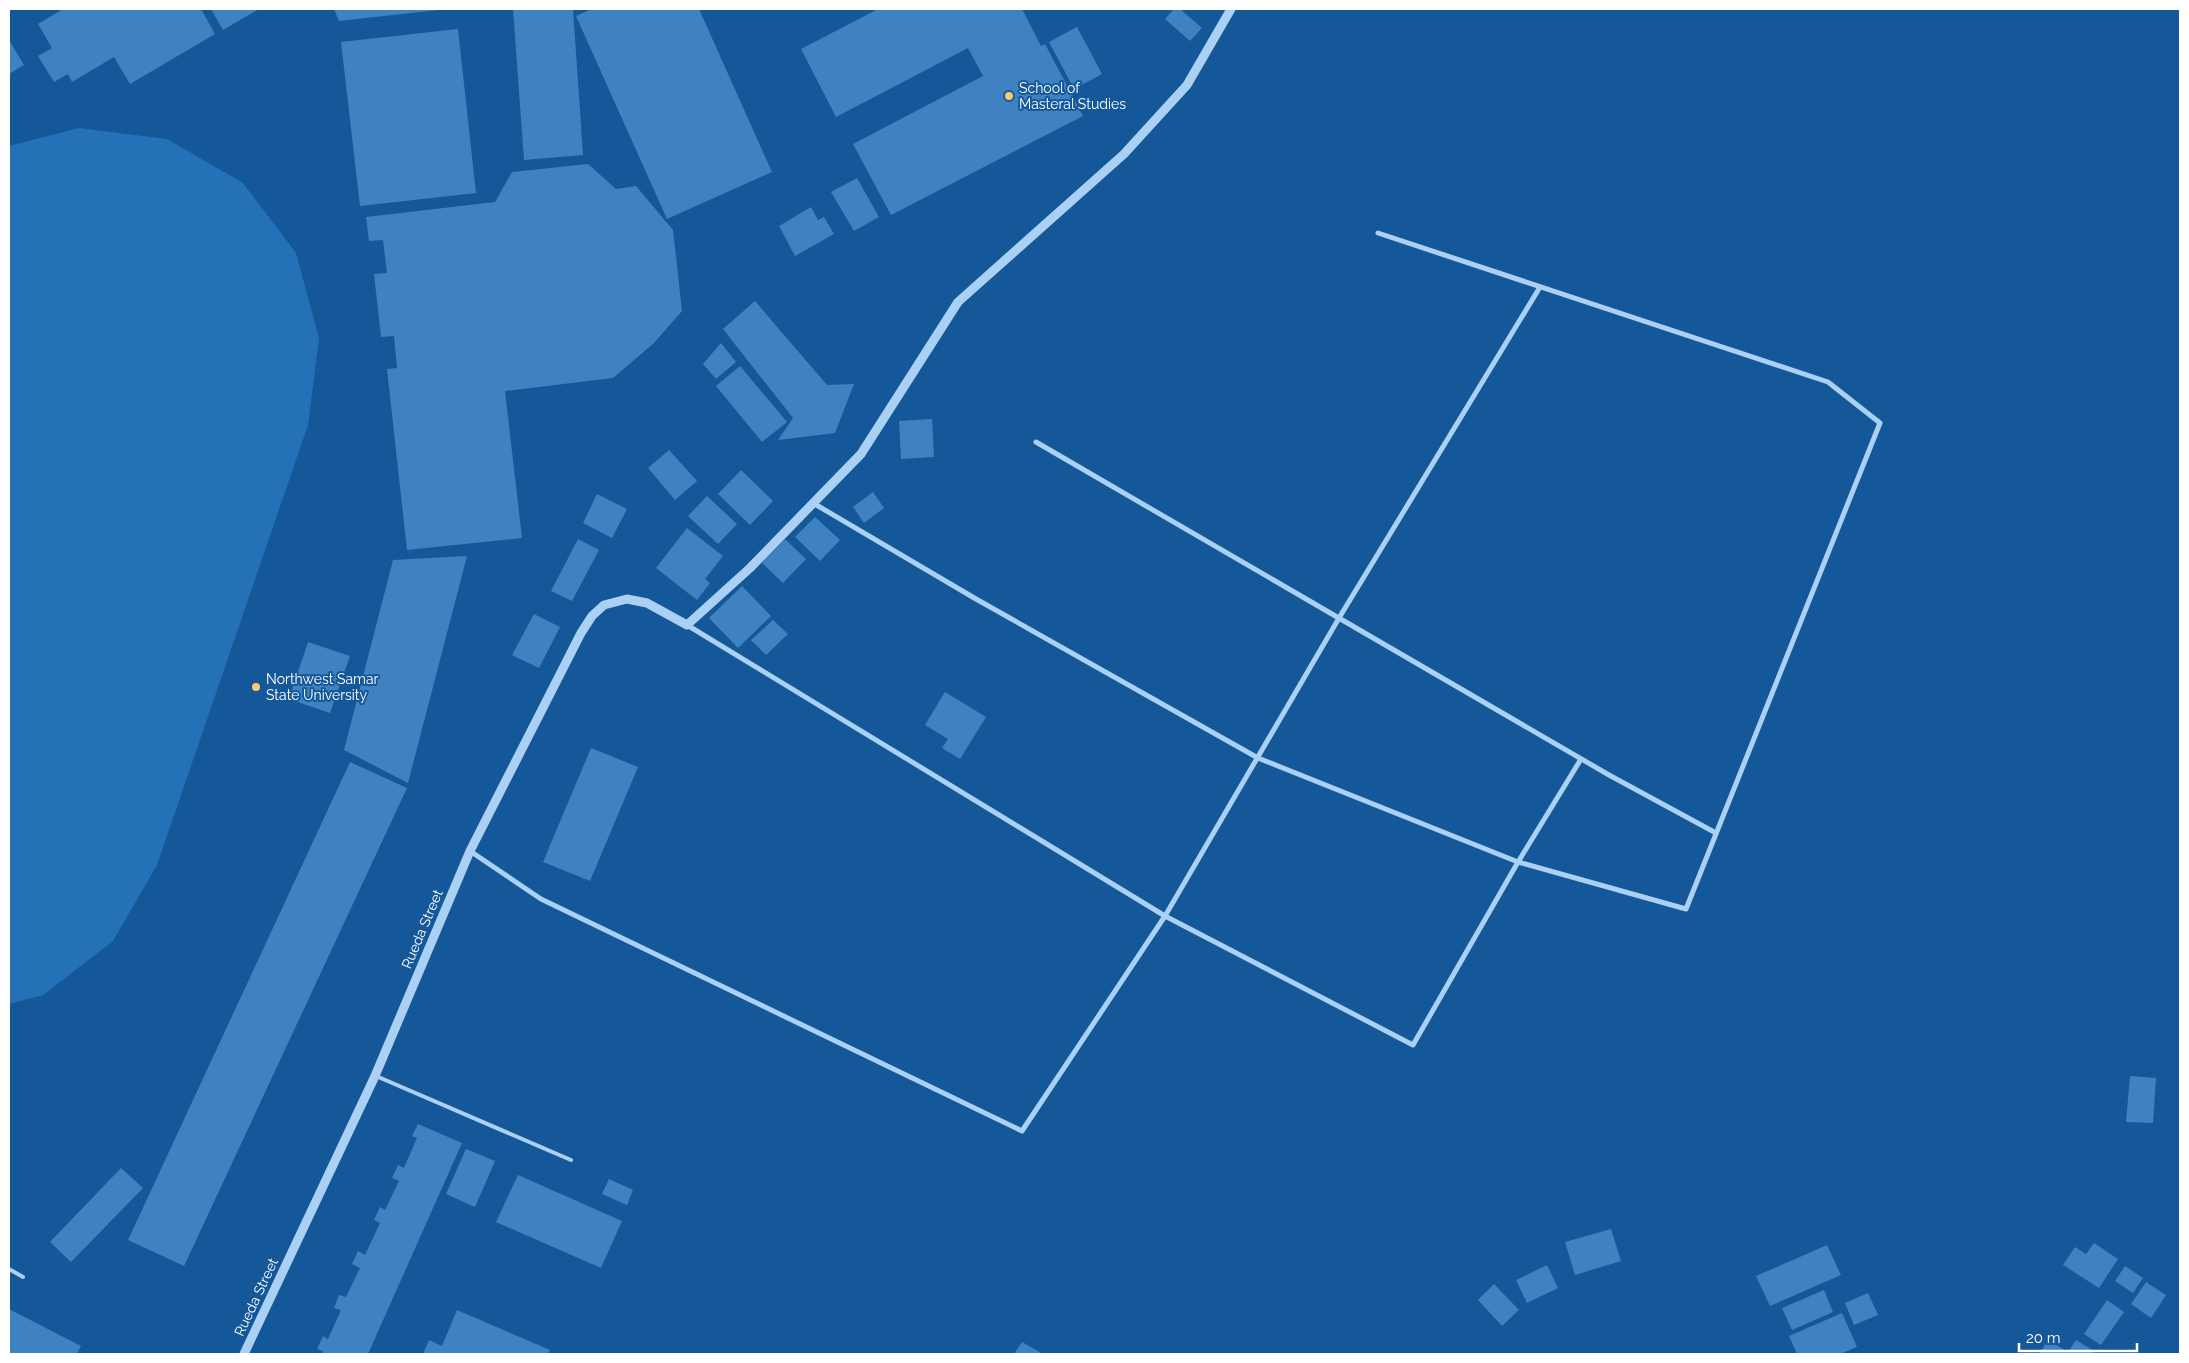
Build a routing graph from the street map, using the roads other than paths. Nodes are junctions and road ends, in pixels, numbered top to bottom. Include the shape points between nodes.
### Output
1 (1231, 9) edge
2 (1378, 233) dead end
3 (1540, 287) junction
4 (1036, 442) dead end
5 (813, 504) junction
6 (1339, 618) junction
7 (687, 625) junction
8 (1258, 758) junction
9 (1581, 759) junction
10 (1716, 833) junction
11 (470, 851) junction
12 (1518, 862) junction
13 (1165, 916) junction
14 (375, 1076) junction
15 (571, 1160) dead end
16 (9, 1270) edge
17 (23, 1277) dead end
18 (244, 1354) edge

1 - 5 street via 1187,85 1124,154 958,302 861,454
2 - 3 street
3 - 6 street
3 - 10 street via 1828,382 1880,423
4 - 6 street
5 - 7 street via 750,568
5 - 8 street
6 - 8 street
6 - 9 street
7 - 11 street, Rueda Street via 647,603 627,599 604,605 592,616
7 - 13 street
8 - 12 street
8 - 13 street
9 - 10 street
9 - 12 street
10 - 12 street via 1686,909
11 - 13 street via 541,899 1022,1131
11 - 14 street, Rueda Street
12 - 13 street via 1413,1045
14 - 15 lane
14 - 18 street, Rueda Street
16 - 17 lane

